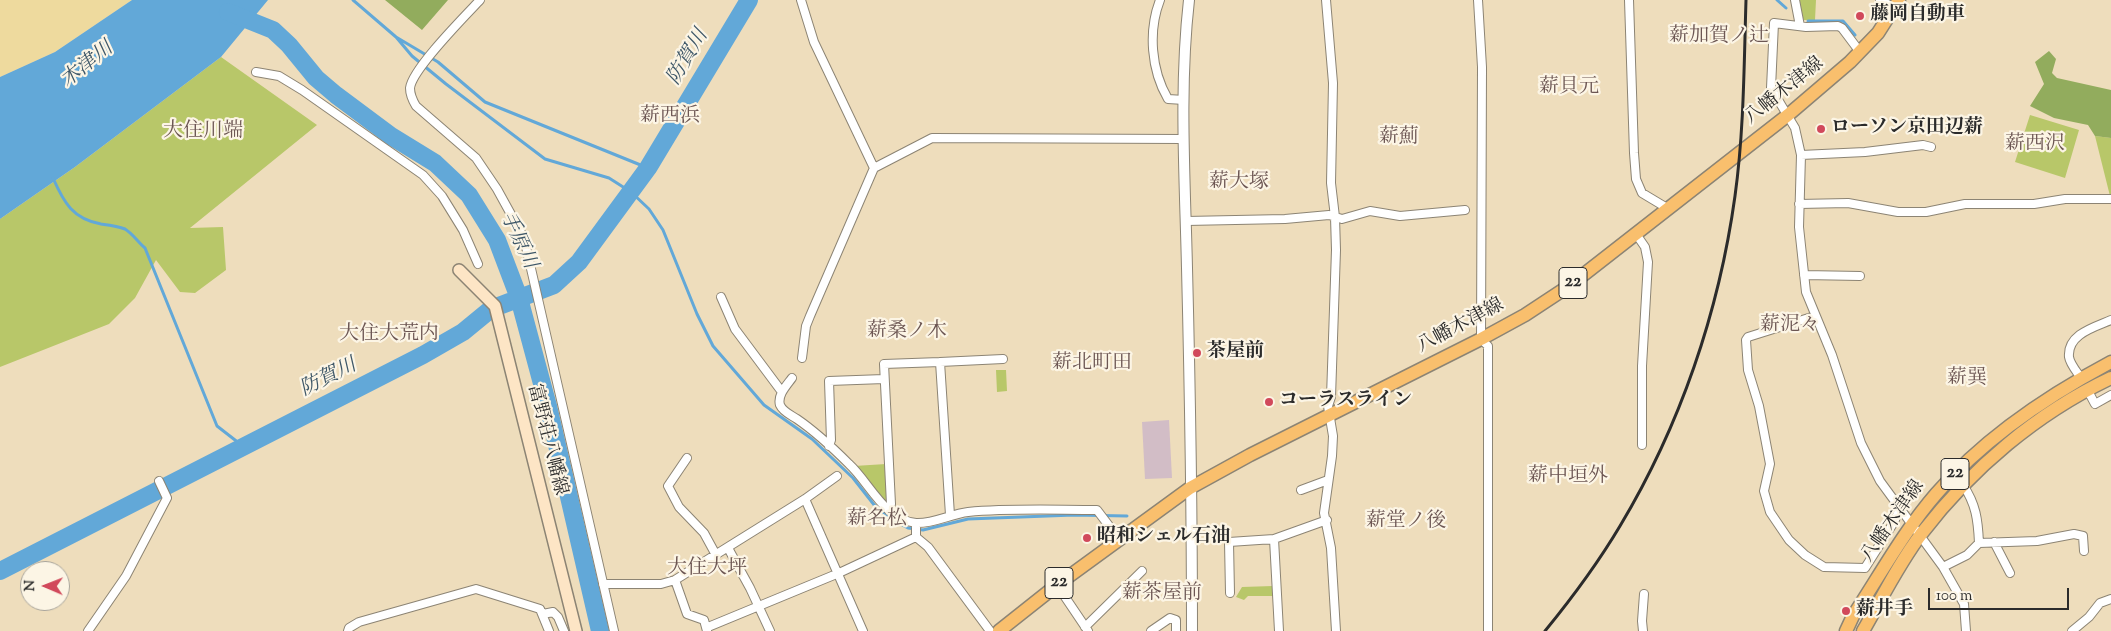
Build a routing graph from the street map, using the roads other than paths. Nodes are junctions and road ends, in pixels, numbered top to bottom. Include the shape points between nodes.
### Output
1 (480, 0) edge
2 (800, 0) edge
3 (1160, 0) edge
4 (1189, 0) edge
5 (1326, 0) edge
6 (1478, 0) edge
7 (1629, 0) edge
8 (1795, 0) edge
9 (1880, 0) edge
10 (1897, 4) edge
11 (1800, 26) junction
12 (1860, 52) junction
13 (256, 72) dead end
14 (1184, 100) junction
15 (1788, 114) junction
16 (1184, 139) junction
17 (1931, 147) dead end
18 (1801, 155) junction
19 (874, 168) junction
20 (2111, 199) edge
21 (1800, 204) junction
22 (1667, 208) junction
23 (1465, 210) dead end
24 (1335, 217) junction
25 (1186, 221) junction
26 (1636, 234) junction
27 (478, 264) dead end
28 (459, 270) dead end
29 (1804, 275) junction
30 (1860, 276) dead end
31 (721, 297) dead end
32 (1815, 316) junction
33 (2111, 320) edge
34 (1482, 339) junction
35 (802, 358) dead end
36 (1003, 359) dead end
37 (940, 362) junction
38 (2111, 362) edge
39 (792, 378) dead end
40 (2111, 378) edge
41 (884, 379) junction
42 (2084, 384) junction
43 (782, 392) junction
44 (2111, 395) edge
45 (1329, 415) junction
46 (1642, 445) dead end
47 (829, 446) junction
48 (687, 458) dead end
49 (837, 476) dead end
50 (1306, 478) dead end
51 (1328, 480) junction
52 (159, 481) dead end
53 (1963, 485) junction
54 (1309, 487) junction
55 (1190, 488) junction
56 (1301, 490) dead end
57 (805, 499) junction
58 (1900, 508) junction
59 (889, 510) junction
60 (950, 515) junction
61 (1328, 520) junction
62 (1912, 524) junction
63 (916, 530) junction
64 (1921, 535) junction
65 (1119, 539) junction
66 (1274, 539) junction
67 (1994, 542) junction
68 (1979, 543) junction
69 (728, 548) junction
70 (2084, 551) dead end
71 (716, 555) junction
72 (1943, 567) junction
73 (1142, 571) dead end
74 (2010, 572) dead end
75 (839, 573) junction
76 (675, 580) junction
77 (603, 584) junction
78 (1056, 584) junction
79 (1230, 593) dead end
80 (1644, 594) dead end
81 (2111, 599) edge
82 (758, 606) junction
83 (543, 614) junction
84 (708, 629) edge
85 (1087, 629) edge
86 (88, 631) edge
87 (348, 631) edge
88 (549, 631) edge
89 (564, 631) edge
90 (576, 631) edge
91 (614, 631) edge
92 (770, 631) edge
93 (863, 631) edge
94 (999, 631) edge
95 (1151, 631) edge
96 (1176, 631) edge
97 (1192, 631) edge
98 (1279, 631) edge
99 (1336, 631) edge
100 (1488, 631) edge
101 (1643, 631) edge
102 (1846, 631) edge
103 (1863, 631) edge
104 (1966, 631) edge
105 (2072, 631) edge

1 - 77 street via 436,48 413,79 410,89 416,106 476,158 524,238
2 - 19 street via 814,42
3 - 14 street via 1154,27 1157,75 1168,99
4 - 14 street
5 - 24 street via 1333,83 1331,183
6 - 34 street via 1482,67
7 - 22 street via 1636,179 1642,193
8 - 11 street
9 - 10 street
10 - 12 main road, 八幡木津線 / 22 via 1878,33
11 - 12 street via 1842,28
11 - 15 street via 1774,23 1771,88
12 - 15 main road, 八幡木津線 / 22
13 - 27 street via 279,76 302,90 424,175 464,230
14 - 16 street
15 - 18 street
15 - 22 main road, 八幡木津線 / 22
16 - 19 street via 932,138
16 - 25 street
17 - 18 street
18 - 21 street
19 - 35 street via 806,326
20 - 21 street via 1965,204 1926,212 1898,212 1848,203
21 - 29 street
22 - 26 main road, 八幡木津線 / 22
23 - 24 street via 1400,216 1370,211 1342,219
24 - 25 street
24 - 45 street
25 - 55 street
26 - 34 main road, 八幡木津線 / 22 via 1569,286
26 - 46 street via 1645,247 1648,262 1642,366
28 - 90 main road, 富野荘八幡線 via 495,306
29 - 30 street
29 - 32 street
31 - 43 street via 735,330
32 - 58 street via 1862,443 1880,481
32 - 58 street via 1746,340 1748,370 1759,406 1770,464 1764,491 1770,512 1789,540 1824,567 1865,568
33 - 42 street via 2078,335 2070,346 2069,359
34 - 45 main road, 八幡木津線 / 22
34 - 100 street via 1488,346
36 - 37 street
37 - 41 street via 884,364
37 - 60 street
38 - 42 main road, 八幡木津線 / 22
39 - 43 street
40 - 42 main road, 八幡木津線 / 22
41 - 47 street via 829,381
41 - 59 street
42 - 44 street via 2095,404
42 - 53 main road, 八幡木津線 / 22 via 2010,442
42 - 62 main road, 八幡木津線 / 22 via 2037,407 1994,440 1936,493
43 - 47 street via 779,402 782,409
45 - 51 street via 1333,436
45 - 55 main road, 八幡木津線 / 22
47 - 59 street via 860,474 876,498
48 - 71 street via 668,486 679,507 704,533
49 - 57 street
50 - 54 street
51 - 54 street
51 - 61 street via 1325,506
52 - 86 street via 167,498 126,576
53 - 64 main road, 八幡木津線 / 22
53 - 68 street via 1972,499
54 - 56 street
55 - 65 main road, 八幡木津線 / 22
55 - 97 street
57 - 69 street
57 - 75 street
58 - 62 street
59 - 63 street
60 - 63 street
60 - 65 street via 1097,510
61 - 66 street
61 - 99 street
62 - 64 street
62 - 102 main road, 八幡木津線 / 22
63 - 75 street
63 - 94 street
64 - 72 street
64 - 103 main road, 八幡木津線 / 22
65 - 78 main road, 八幡木津線 / 22
66 - 79 street via 1229,542
66 - 98 street
67 - 68 street
67 - 70 street via 2074,534 2083,536
67 - 74 street
68 - 72 street via 1967,555
69 - 71 street
69 - 82 street
71 - 76 street
72 - 104 street via 1964,604
73 - 85 street
75 - 82 street
75 - 93 street
76 - 77 street via 661,584
76 - 84 street via 687,614 704,620
77 - 91 street
78 - 85 street
78 - 94 main road, 八幡木津線 / 22
80 - 101 street
81 - 105 street via 2100,603
82 - 84 street
82 - 92 street
83 - 87 street via 540,609 476,589 360,622
83 - 88 street
83 - 89 street via 554,612
95 - 96 street via 1170,618 1176,620

